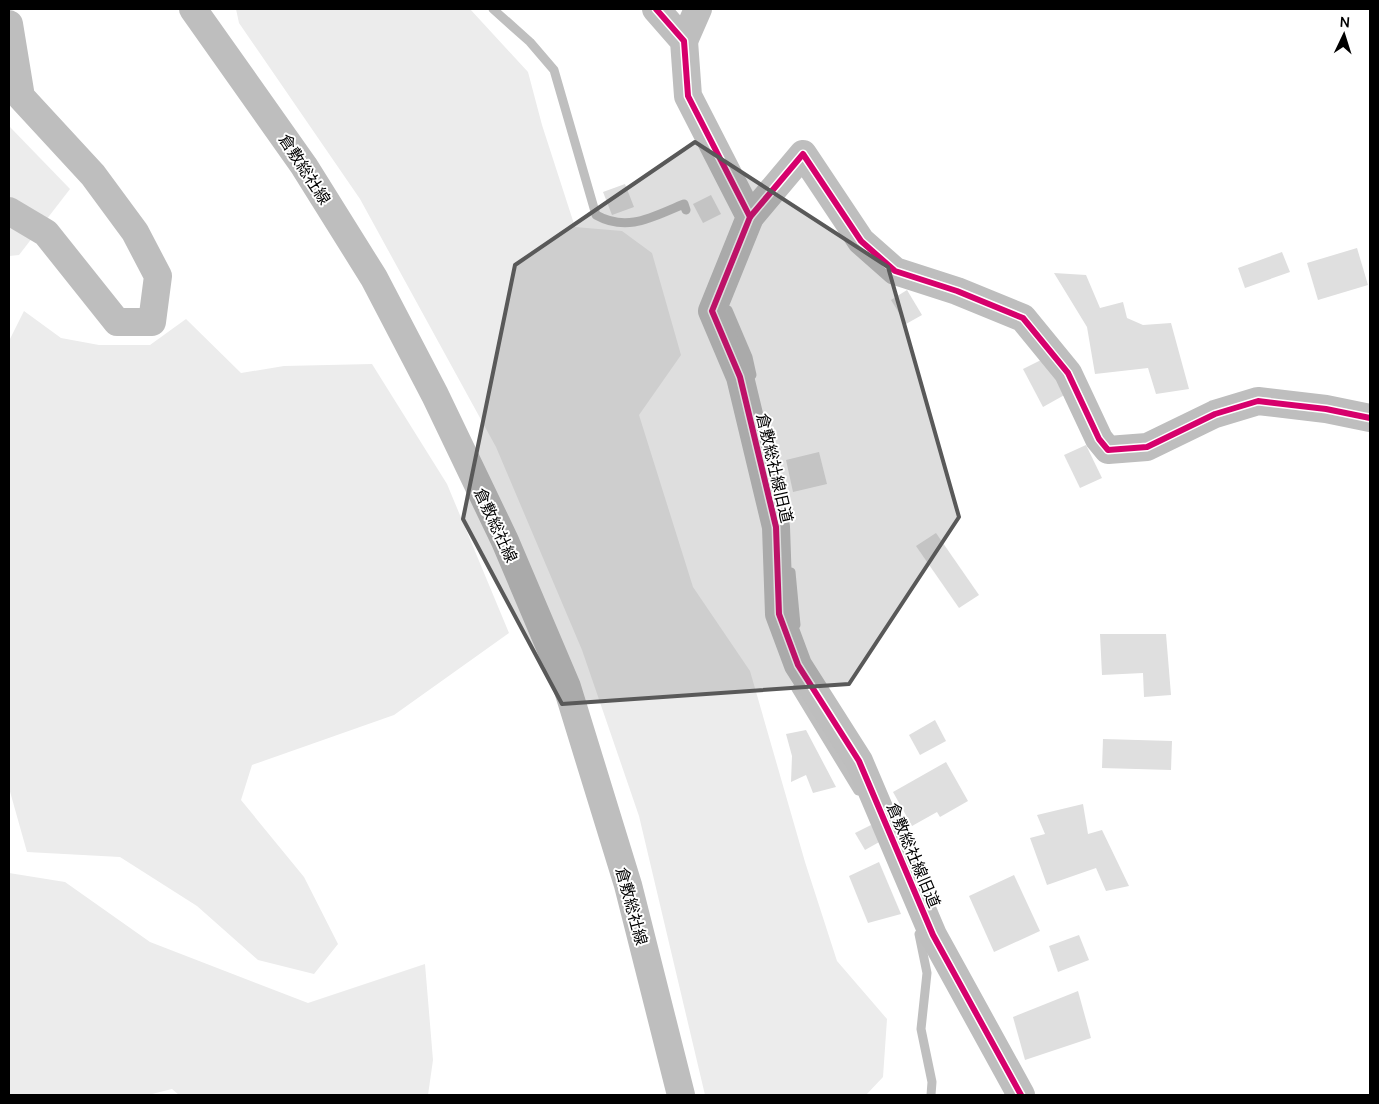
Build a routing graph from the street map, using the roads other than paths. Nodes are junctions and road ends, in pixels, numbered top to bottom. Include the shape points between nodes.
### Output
1 (193, 9) edge
2 (656, 9) edge
3 (698, 9) edge
4 (9, 24) edge
5 (684, 41) junction
6 (9, 211) edge
7 (750, 217) junction
8 (1370, 418) edge
9 (681, 1095) edge
10 (1021, 1095) edge

1 - 9 street, 倉敷総社線 via 304,166 374,278 435,395 504,541 566,687 628,885
2 - 5 street
3 - 5 street
4 - 6 street via 21,97 93,175 135,232 158,276 152,322 117,322 46,233
5 - 7 street via 688,96
7 - 8 street, 倉敷総社線旧道 via 804,154 861,241 895,271 958,290 1022,318 1068,373 1099,439 1108,450 1147,447 1216,414 1258,401
7 - 10 street, 倉敷総社線旧道 via 712,311 740,377 776,527 779,614 798,665 859,761 933,935

